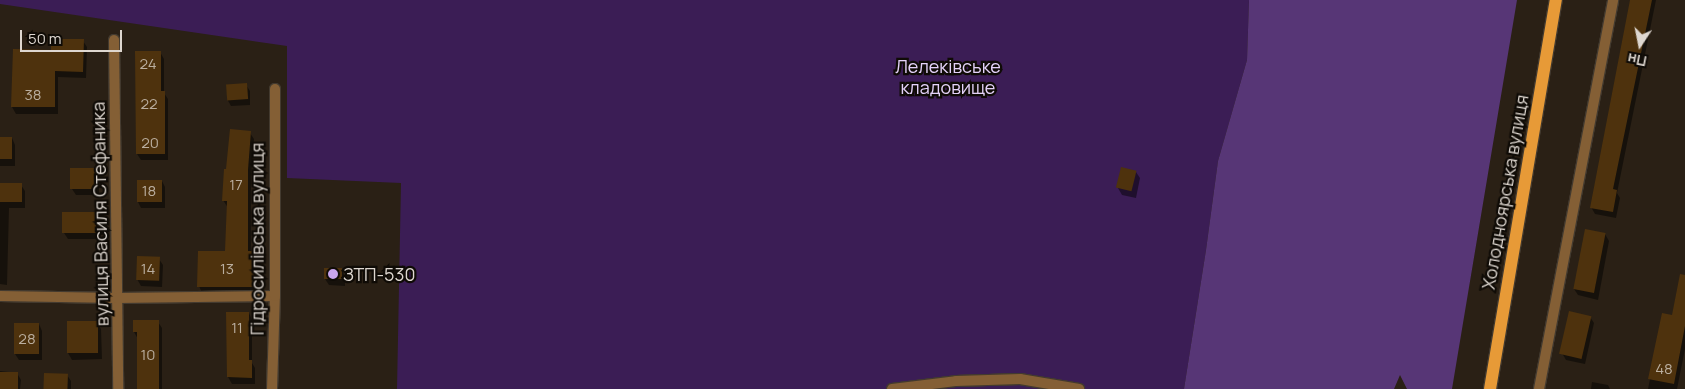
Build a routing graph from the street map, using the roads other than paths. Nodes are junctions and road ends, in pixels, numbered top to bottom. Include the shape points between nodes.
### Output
1 (1556, 0) edge
2 (1613, 0) edge
3 (114, 40) dead end
4 (275, 89) dead end
5 (0, 296) edge
6 (275, 296) junction
7 (117, 298) junction
8 (118, 389) edge
9 (272, 389) edge
10 (892, 389) edge
11 (1080, 389) edge
12 (1490, 389) edge
13 (1539, 389) edge

1 - 12 main road, Холодноярська вулиця
2 - 13 street
3 - 7 street, вулиця Василя Стефаника
4 - 6 street, Гідросилівська вулиця
5 - 7 street
6 - 7 street
6 - 9 street, Гідросилівська вулиця
7 - 8 street, вулиця Василя Стефаника
10 - 11 street via 956,381 1020,379

